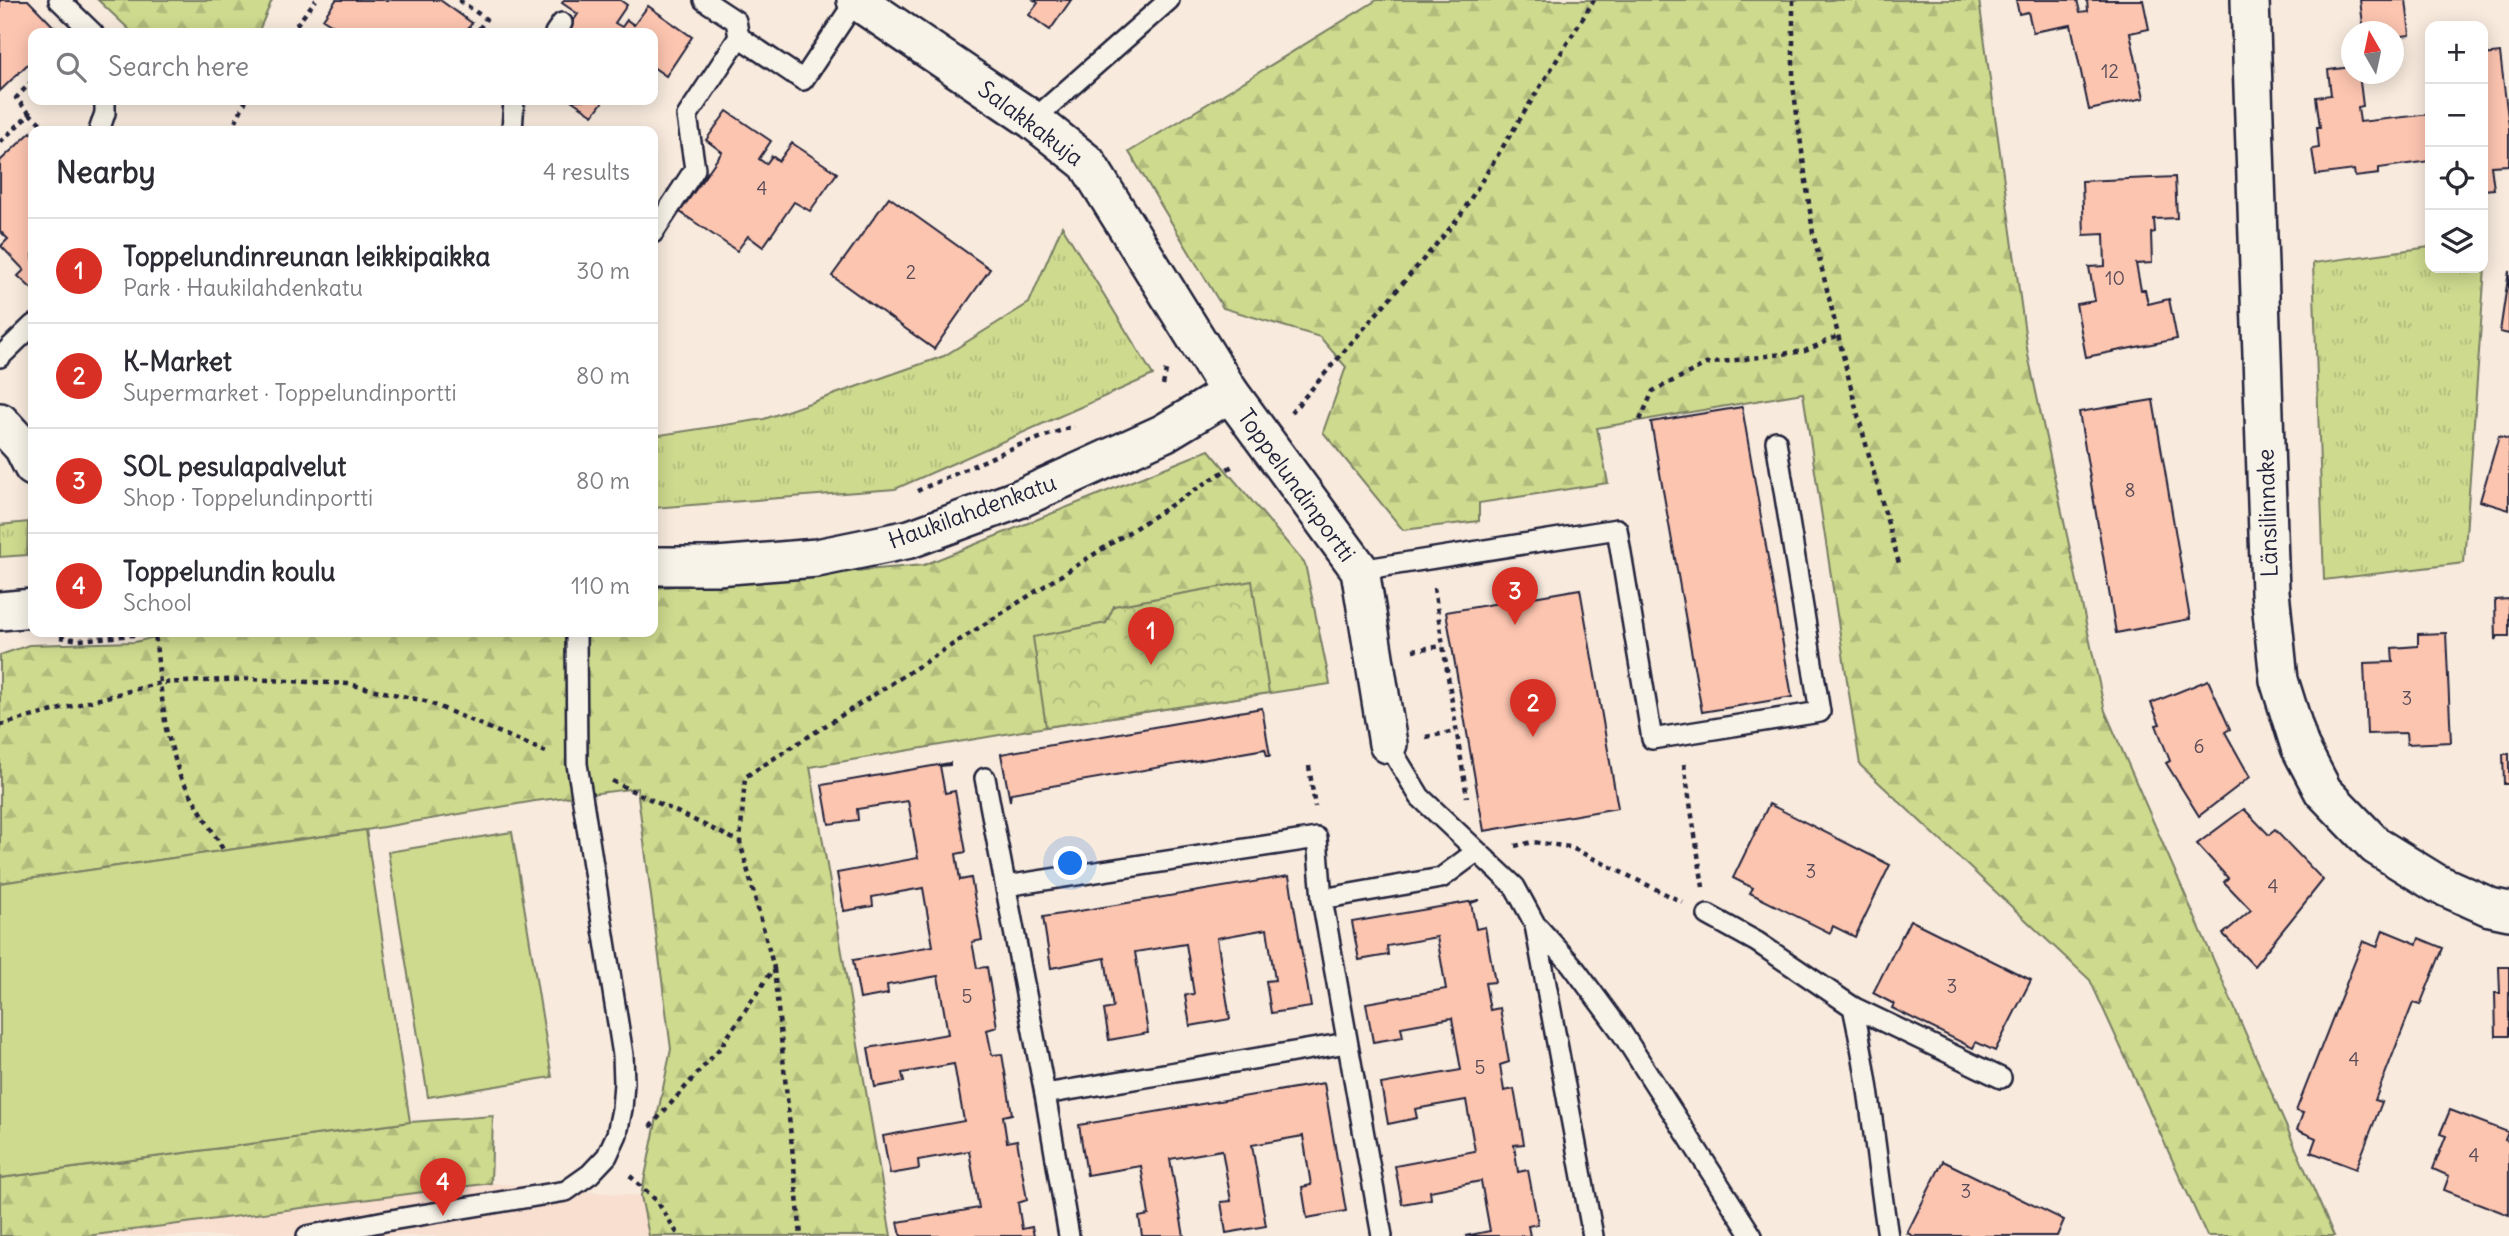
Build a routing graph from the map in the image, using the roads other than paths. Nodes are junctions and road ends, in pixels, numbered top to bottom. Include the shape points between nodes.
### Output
1 (59, 0) edge
2 (704, 0) edge
3 (856, 0) edge
4 (1169, 0) edge
5 (2250, 0) edge
6 (88, 28) edge
7 (739, 37) junction
8 (105, 105) edge
9 (514, 105) edge
10 (1032, 120) junction
11 (101, 126) edge
12 (512, 126) edge
13 (658, 225) edge
14 (28, 331) edge
15 (0, 358) edge
16 (1230, 393) junction
17 (0, 422) edge
18 (1776, 440) dead end
19 (28, 457) edge
20 (658, 566) edge
21 (1360, 570) junction
22 (0, 611) edge
23 (28, 618) edge
24 (576, 637) edge
25 (1388, 744) joint
26 (985, 778) dead end
27 (1476, 852) junction
28 (1006, 886) junction
29 (1322, 899) junction
30 (2509, 911) edge
31 (1708, 915) road end
32 (1535, 924) junction
33 (1853, 1007) junction
34 (1347, 1044) junction
35 (2001, 1078) dead end
36 (1045, 1094) junction
37 (307, 1236) edge
38 (1069, 1236) edge
39 (1382, 1236) edge
40 (1593, 1236) edge
41 (1752, 1236) edge
42 (1888, 1236) edge

1 - 6 lane
2 - 7 lane via 736,21
3 - 7 lane via 803,80
3 - 10 street, Salakkakuja
4 - 10 lane
5 - 30 street, Länsilinnake via 2270,592 2279,680 2300,747 2323,791 2376,846 2436,883
7 - 13 lane via 687,116 695,169
8 - 11 lane
9 - 12 lane
10 - 16 street, Salakkakuja via 1087,163
14 - 15 lane
16 - 20 street, Haukilahdenkatu via 1152,439 1019,499 910,539 817,558
16 - 21 street, Toppelundinportti
17 - 19 street
18 - 21 lane via 1820,712 1652,739 1617,529
21 - 25 street, Toppelundinportti
22 - 23 street
24 - 37 lane via 577,764 623,1055 622,1109 607,1156 566,1191
25 - 27 lane via 1420,797
26 - 28 lane
27 - 29 lane via 1441,878
27 - 32 lane via 1515,887
28 - 29 lane via 1317,838
28 - 36 lane
29 - 34 lane
31 - 33 lane
32 - 40 lane
32 - 41 lane via 1620,1030
33 - 35 lane
33 - 42 lane via 1865,1060
34 - 36 lane
34 - 39 lane
36 - 38 lane

